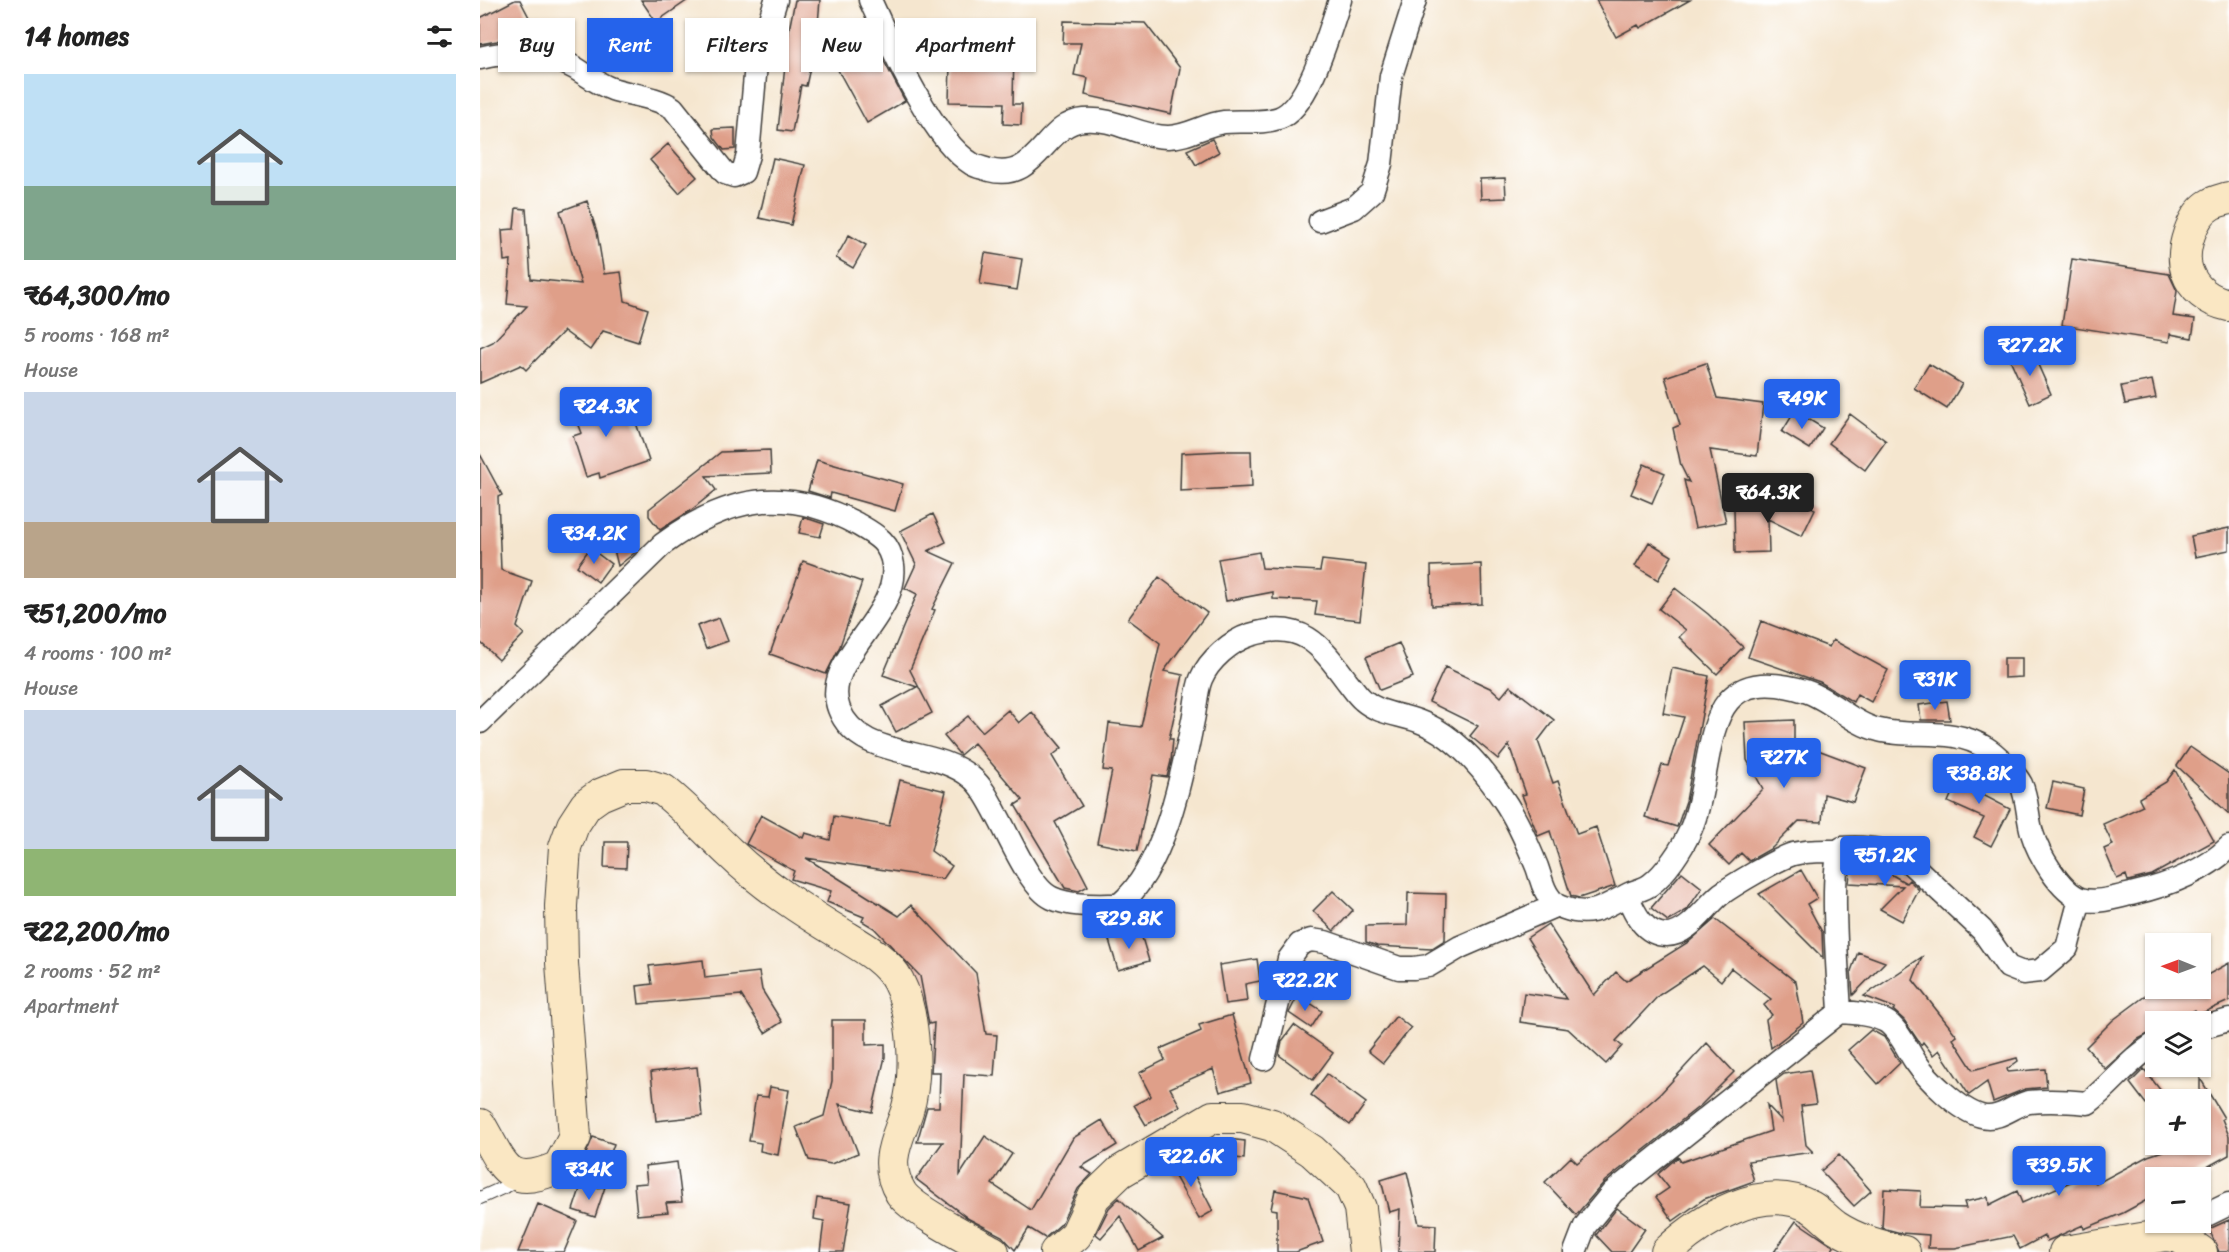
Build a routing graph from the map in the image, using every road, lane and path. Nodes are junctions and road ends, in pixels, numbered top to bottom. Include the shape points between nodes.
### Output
1 (776, 0) edge
2 (870, 0) edge
3 (1340, 0) edge
4 (1415, 0) edge
5 (480, 58) edge
6 (2229, 198) edge
7 (1320, 221) dead end
8 (2229, 305) edge
9 (480, 722) edge
10 (1839, 851) junction
11 (2224, 860) edge
12 (1627, 895) junction
13 (2080, 898) junction
14 (1557, 905) junction
15 (1840, 1012) junction
16 (2229, 1020) edge
17 (2211, 1025) edge
18 (2145, 1050) edge
19 (1264, 1059) dead end
20 (480, 1125) edge
21 (524, 1178) junction
22 (480, 1198) edge
23 (2229, 1204) edge
24 (2211, 1218) edge
25 (2183, 1233) edge
26 (993, 1252) edge
27 (1056, 1252) edge
28 (1365, 1252) edge
29 (1575, 1252) edge
30 (1667, 1252) edge
31 (1904, 1252) edge
32 (2065, 1252) edge

1 - 5 street via 756,64 748,155 743,172 734,176 725,173 674,108 664,102 604,86 572,66 543,55 507,52
2 - 3 street via 902,70 949,145 973,165 997,172 1019,168 1036,157 1066,125 1083,120 1121,123 1167,137 1224,122 1280,118 1293,109 1310,80
4 - 7 street via 1391,76 1381,164 1372,192 1354,208
6 - 8 street via 2211,204 2195,218 2187,239 2186,270 2212,301
9 - 14 street via 663,544 691,524 754,501 811,504 880,537 891,552 893,583 883,607 836,683 838,708 849,727 868,741 952,765 972,778 987,797 1036,884 1049,897 1080,904 1119,905 1131,895 1159,844 1179,786 1201,677 1221,652 1248,635 1276,630 1309,637 1324,650 1361,699 1381,711 1416,720 1447,734 1504,800 1549,898
10 - 12 street via 1791,855 1723,893 1688,926 1666,935 1646,927
10 - 13 street via 1875,848 1907,860 1982,930 2008,967 2023,973 2040,971 2067,948
10 - 15 street via 1835,885
11 - 13 street via 2145,891 2105,900
12 - 13 street via 1649,886 1689,835 1719,715 1739,690 1757,684 1808,692 1874,729 1963,737 1989,749 2021,784 2031,832 2053,875
12 - 14 street via 1604,909 1581,912
14 - 19 street via 1460,947 1428,966 1399,968 1325,942 1311,939 1300,944 1289,959
15 - 18 street via 1860,1013 1887,1022 1916,1064 1965,1109 1983,1117 2008,1113 2026,1102 2088,1103
15 - 29 street via 1612,1192 1585,1226
16 - 17 street
20 - 21 street via 511,1173
21 - 22 lane
21 - 26 street via 559,1167 575,1137 562,963 565,847 586,805 624,785 646,785 663,790 768,885 882,962 898,981 911,1023 914,1076 892,1159 895,1177 902,1194 956,1232
23 - 24 street
25 - 32 street
27 - 28 street via 1076,1235 1094,1197 1120,1172 1212,1117 1243,1117 1272,1125 1312,1151 1351,1186 1360,1208
30 - 31 street via 1709,1219 1729,1209 1770,1199 1791,1199 1812,1208 1853,1237

